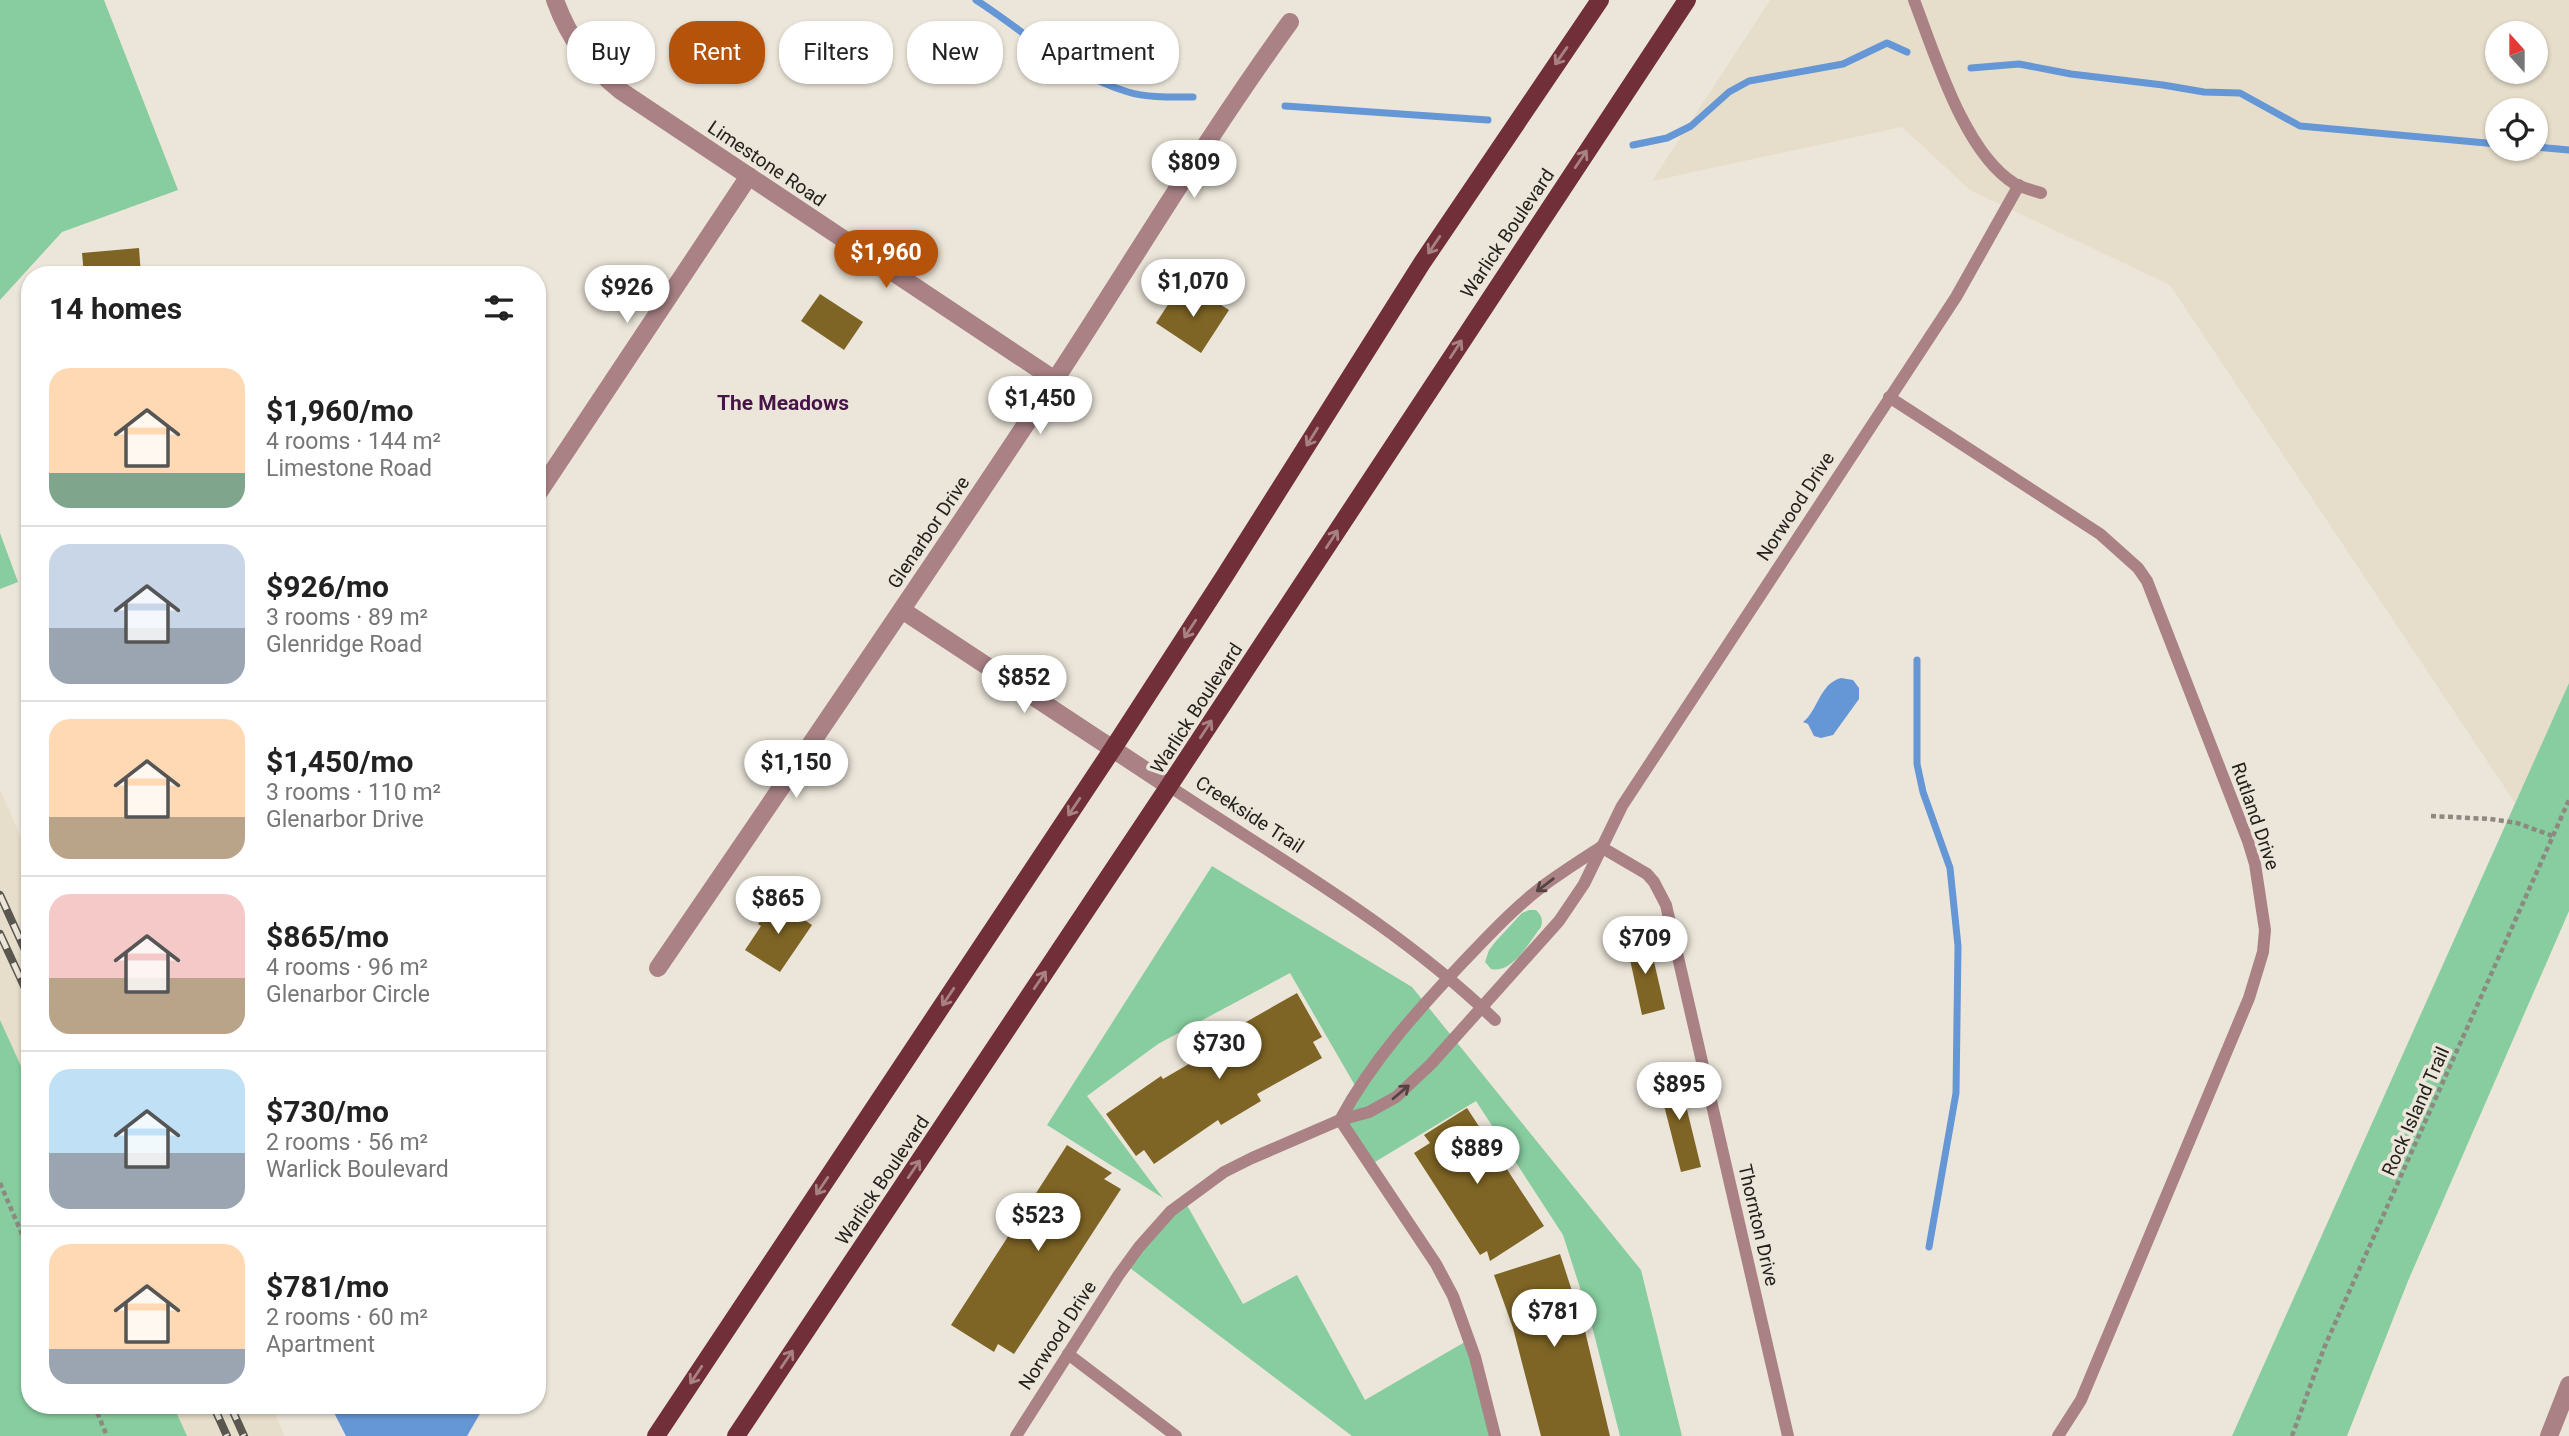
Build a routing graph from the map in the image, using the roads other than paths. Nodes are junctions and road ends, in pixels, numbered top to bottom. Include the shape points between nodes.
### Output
1 (555, 0) edge
2 (1600, 0) edge
3 (1687, 0) edge
4 (1913, 0) edge
5 (1290, 22) dead end
6 (749, 176) junction
7 (2020, 185) junction
8 (2040, 193) dead end
9 (1055, 380) junction
10 (1889, 397) junction
11 (546, 481) edge
12 (902, 610) junction
13 (1112, 750) junction
14 (1169, 786) junction
15 (1601, 847) junction
16 (658, 968) dead end
17 (1449, 977) junction
18 (1481, 1006) junction
19 (1495, 1020) dead end
20 (1340, 1120) junction
21 (1068, 1354) junction
22 (2569, 1385) edge
23 (656, 1436) edge
24 (736, 1436) edge
25 (1016, 1436) edge
26 (1175, 1436) edge
27 (1495, 1436) edge
28 (1788, 1436) edge
29 (2057, 1436) edge
30 (2549, 1436) edge

1 - 6 street, Limestone Road via 565,27 598,73
2 -> 13 main road via 1422,263
14 -> 3 main road, Warlick Boulevard
4 - 7 lane via 1966,128 1991,162
5 - 9 street, Glenarbor Drive
6 - 9 street, Limestone Road
6 - 11 street
7 - 8 lane
7 - 10 lane, Norwood Drive via 1956,297
9 - 12 street, Glenarbor Drive
10 - 15 lane, Norwood Drive via 1622,806
10 - 29 lane, Rutland Drive via 2100,534 2138,568 2248,841 2259,887 2263,952 2249,998 2081,1400
12 - 13 street, Creekside Trail
12 - 16 street, Glenarbor Drive
13 - 14 street, Creekside Trail
13 -> 23 main road
14 - 17 lane, Creekside Trail via 1383,927
24 -> 14 main road, Warlick Boulevard
15 -> 17 lane, Norwood Drive via 1524,902
15 - 18 lane, Norwood Drive via 1559,921
15 - 28 lane, Thornton Drive via 1647,874 1665,905
17 - 18 lane, Creekside Trail
17 - 20 lane, Norwood Drive via 1388,1045
18 - 19 lane, Creekside Trail
20 -> 18 lane, Norwood Drive via 1369,1112 1396,1097
20 - 21 lane, Norwood Drive via 1224,1172 1178,1205 1139,1247
20 - 27 lane via 1453,1296 1475,1357
21 - 25 lane, Norwood Drive
21 - 26 lane
22 - 30 street

